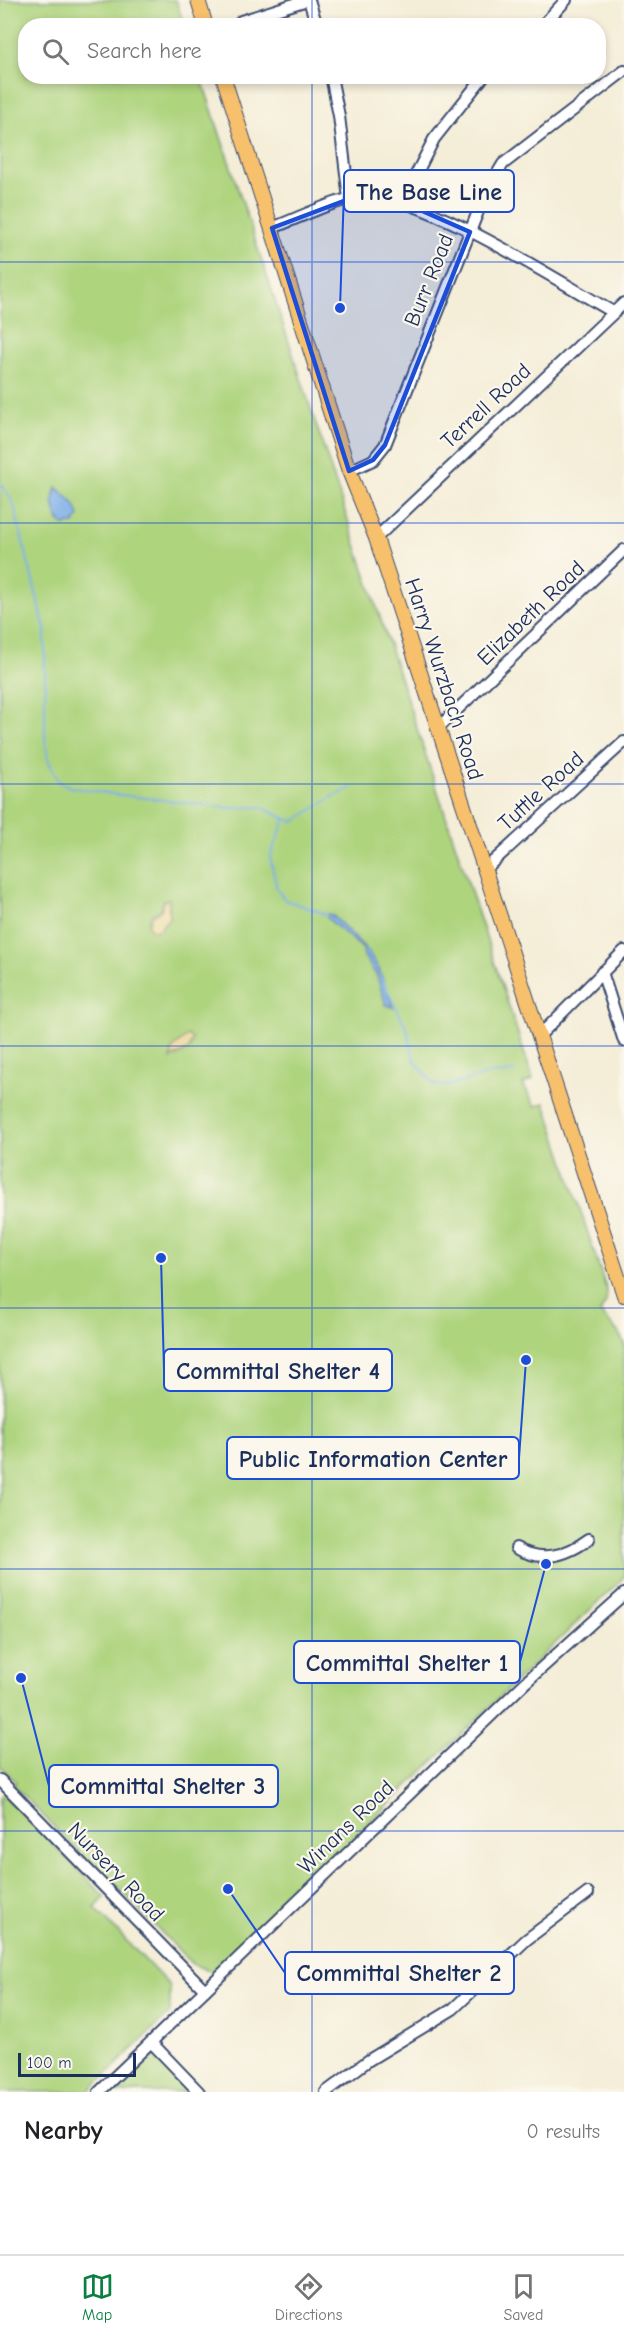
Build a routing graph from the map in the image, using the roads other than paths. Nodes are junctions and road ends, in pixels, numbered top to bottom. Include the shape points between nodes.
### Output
1 (198, 0) edge
2 (308, 0) edge
3 (566, 0) edge
4 (204, 18) edge
5 (251, 18) edge
6 (314, 18) edge
7 (549, 18) edge
8 (624, 71) edge
9 (226, 84) edge
10 (332, 84) edge
11 (478, 84) edge
12 (349, 199) junction
13 (402, 202) junction
14 (272, 228) junction
15 (470, 232) junction
16 (624, 303) edge
17 (613, 312) junction
18 (349, 471) junction
19 (376, 538) junction
20 (624, 550) edge
21 (438, 728) junction
22 (624, 742) edge
23 (485, 869) junction
24 (624, 951) edge
25 (602, 972) junction
26 (539, 1036) junction
27 (624, 1041) edge
28 (619, 1259) edge
29 (624, 1295) edge
30 (589, 1539) dead end
31 (516, 1548) dead end
32 (624, 1594) edge
33 (0, 1780) edge
34 (588, 1893) dead end
35 (205, 1990) junction
36 (151, 2042) junction
37 (99, 2092) edge
38 (200, 2092) edge
39 (326, 2092) edge

1 - 4 main road
2 - 5 street
2 - 6 street
3 - 7 street
8 - 15 street, Burr Road via 503,164
9 - 14 main road, Harry Wurzbach Road
10 - 12 street
11 - 13 street via 434,139
12 - 13 street via 380,196
12 - 14 street
13 - 15 street
14 - 18 main road, Harry Wurzbach Road
15 - 17 street
15 - 18 street, Burr Road via 385,446 373,460
16 - 17 street, Terrell Road
17 - 19 street, Terrell Road
18 - 19 main road, Harry Wurzbach Road
19 - 21 main road, Harry Wurzbach Road
20 - 21 street, Elizabeth Road
21 - 23 main road, Harry Wurzbach Road
22 - 23 street, Tuttle Road
23 - 26 main road, Harry Wurzbach Road
24 - 25 street
25 - 26 street
25 - 27 street
26 - 28 main road, Harry Wurzbach Road
28 - 29 main road, Harry Wurzbach Road
30 - 31 street via 568,1553 555,1556 533,1555
32 - 35 street, Winans Road via 526,1681
33 - 35 street, Nursery Road
34 - 39 street via 526,1940 453,2009 369,2060
35 - 36 street, Winans Road
36 - 37 street, Winans Road
36 - 38 street

